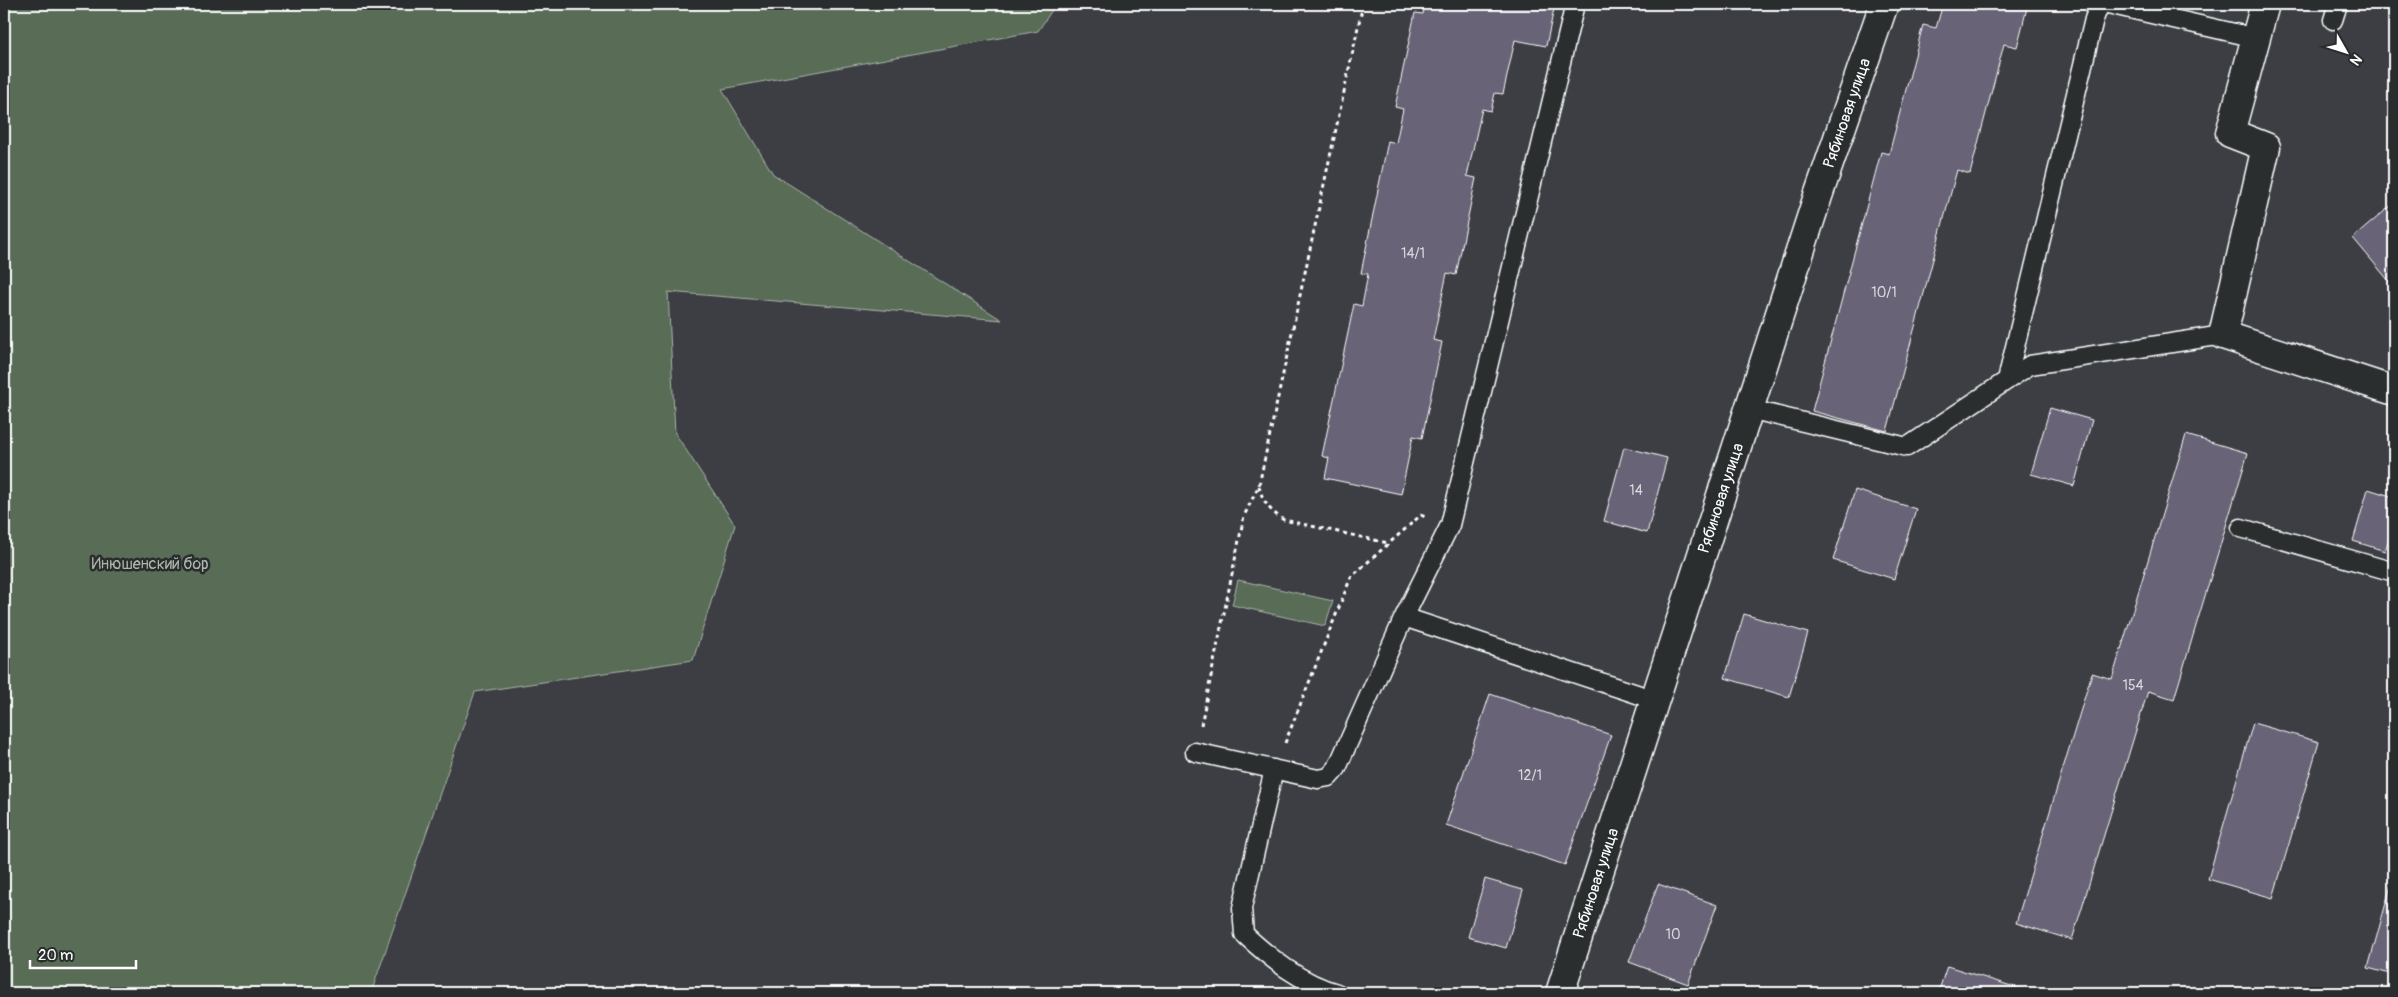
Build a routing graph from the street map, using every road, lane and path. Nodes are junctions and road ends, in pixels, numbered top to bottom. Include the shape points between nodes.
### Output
1 (1363, 4) edge
2 (1575, 4) edge
3 (1884, 4) edge
4 (2100, 4) edge
5 (2108, 4) edge
6 (2265, 4) edge
7 (2256, 38) junction
8 (2223, 335) junction
9 (2007, 380) junction
10 (2394, 391) edge
11 (1749, 409) junction
12 (1259, 486) junction
13 (1450, 525) junction
14 (2241, 528) dead end
15 (1389, 544) junction
16 (2394, 572) edge
17 (1404, 618) junction
18 (1655, 700) junction
19 (1204, 707) dead end
20 (1283, 746) dead end
21 (1195, 752) dead end
22 (1274, 769) junction
23 (1337, 993) edge
24 (1560, 993) edge

1 - 12 path
2 - 13 lane
3 - 11 street, Рябиновая улица
4 - 9 lane
5 - 7 lane
6 - 7 street
7 - 8 street via 2230,133 2266,147
8 - 9 lane via 2030,365
8 - 10 street
9 - 11 lane via 1907,447
11 - 18 street, Рябиновая улица
12 - 15 path via 1270,511 1284,520
12 - 19 path via 1244,516
13 - 15 path via 1421,515
13 - 17 lane
14 - 16 lane
15 - 20 path via 1351,577
17 - 18 lane
17 - 22 lane via 1337,768 1329,777 1318,779
18 - 24 street, Рябиновая улица
21 - 22 lane
22 - 23 lane via 1242,908 1244,934 1292,973

